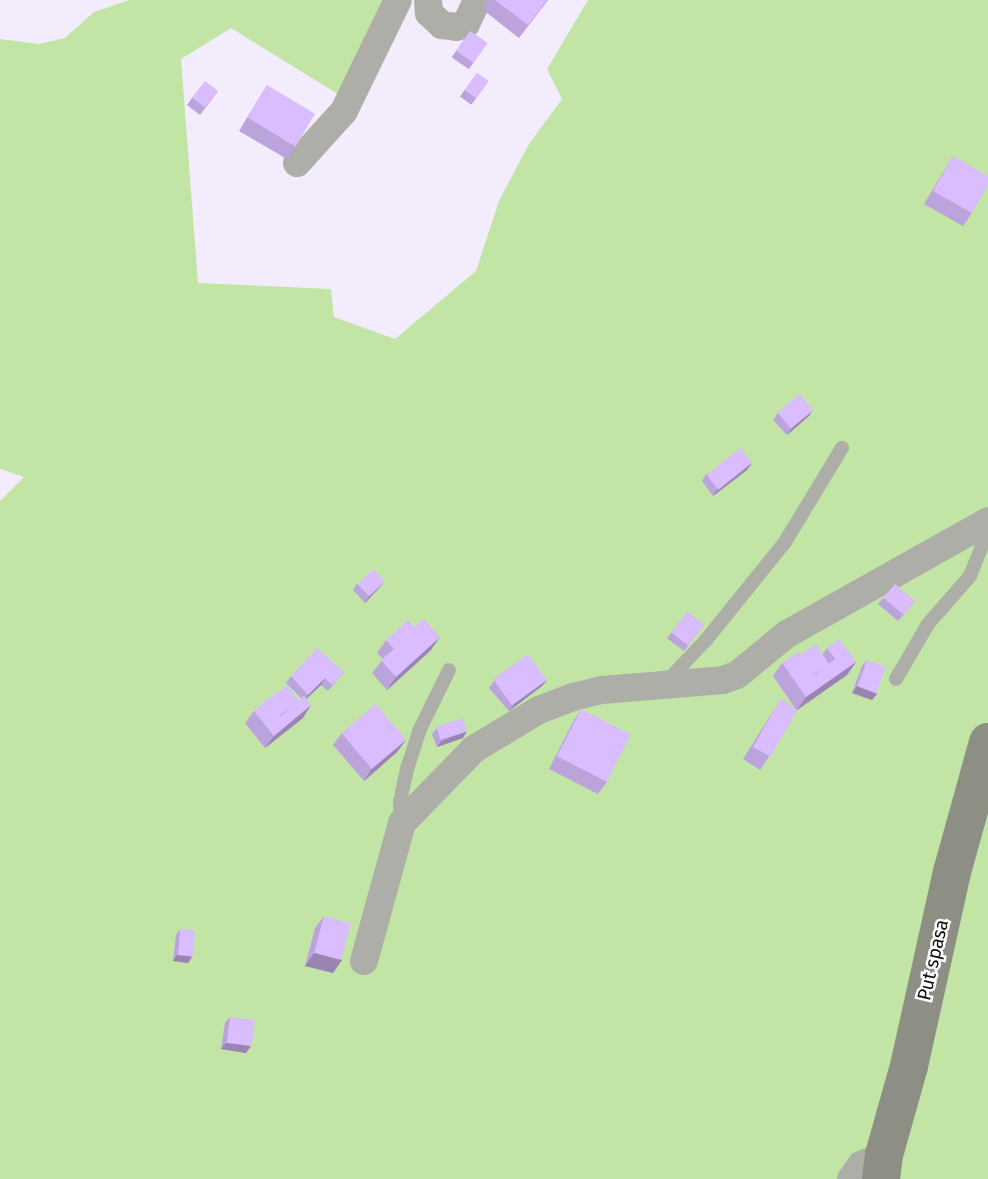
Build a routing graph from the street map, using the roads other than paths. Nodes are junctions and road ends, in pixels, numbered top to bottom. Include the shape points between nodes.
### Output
1 (398, 0) edge
2 (428, 0) edge
3 (477, 0) edge
4 (297, 163) edge
5 (842, 448) dead end
6 (988, 521) edge
7 (988, 531) edge
8 (449, 670) dead end
9 (896, 679) dead end
10 (663, 686) junction
11 (988, 743) edge
12 (402, 823) junction
13 (364, 961) dead end
14 (882, 1167) edge
15 (851, 1179) edge

1 - 4 street via 344,111
2 - 3 street via 429,13 442,25 456,27 466,24
5 - 10 lane via 785,542
6 - 10 street via 787,634 737,675
7 - 9 lane via 970,576 928,624
8 - 12 lane via 419,731 407,769 400,802
10 - 12 street via 601,690 539,710 474,750
11 - 14 street, Put spasa via 952,872
12 - 13 street
14 - 15 street via 861,1165

